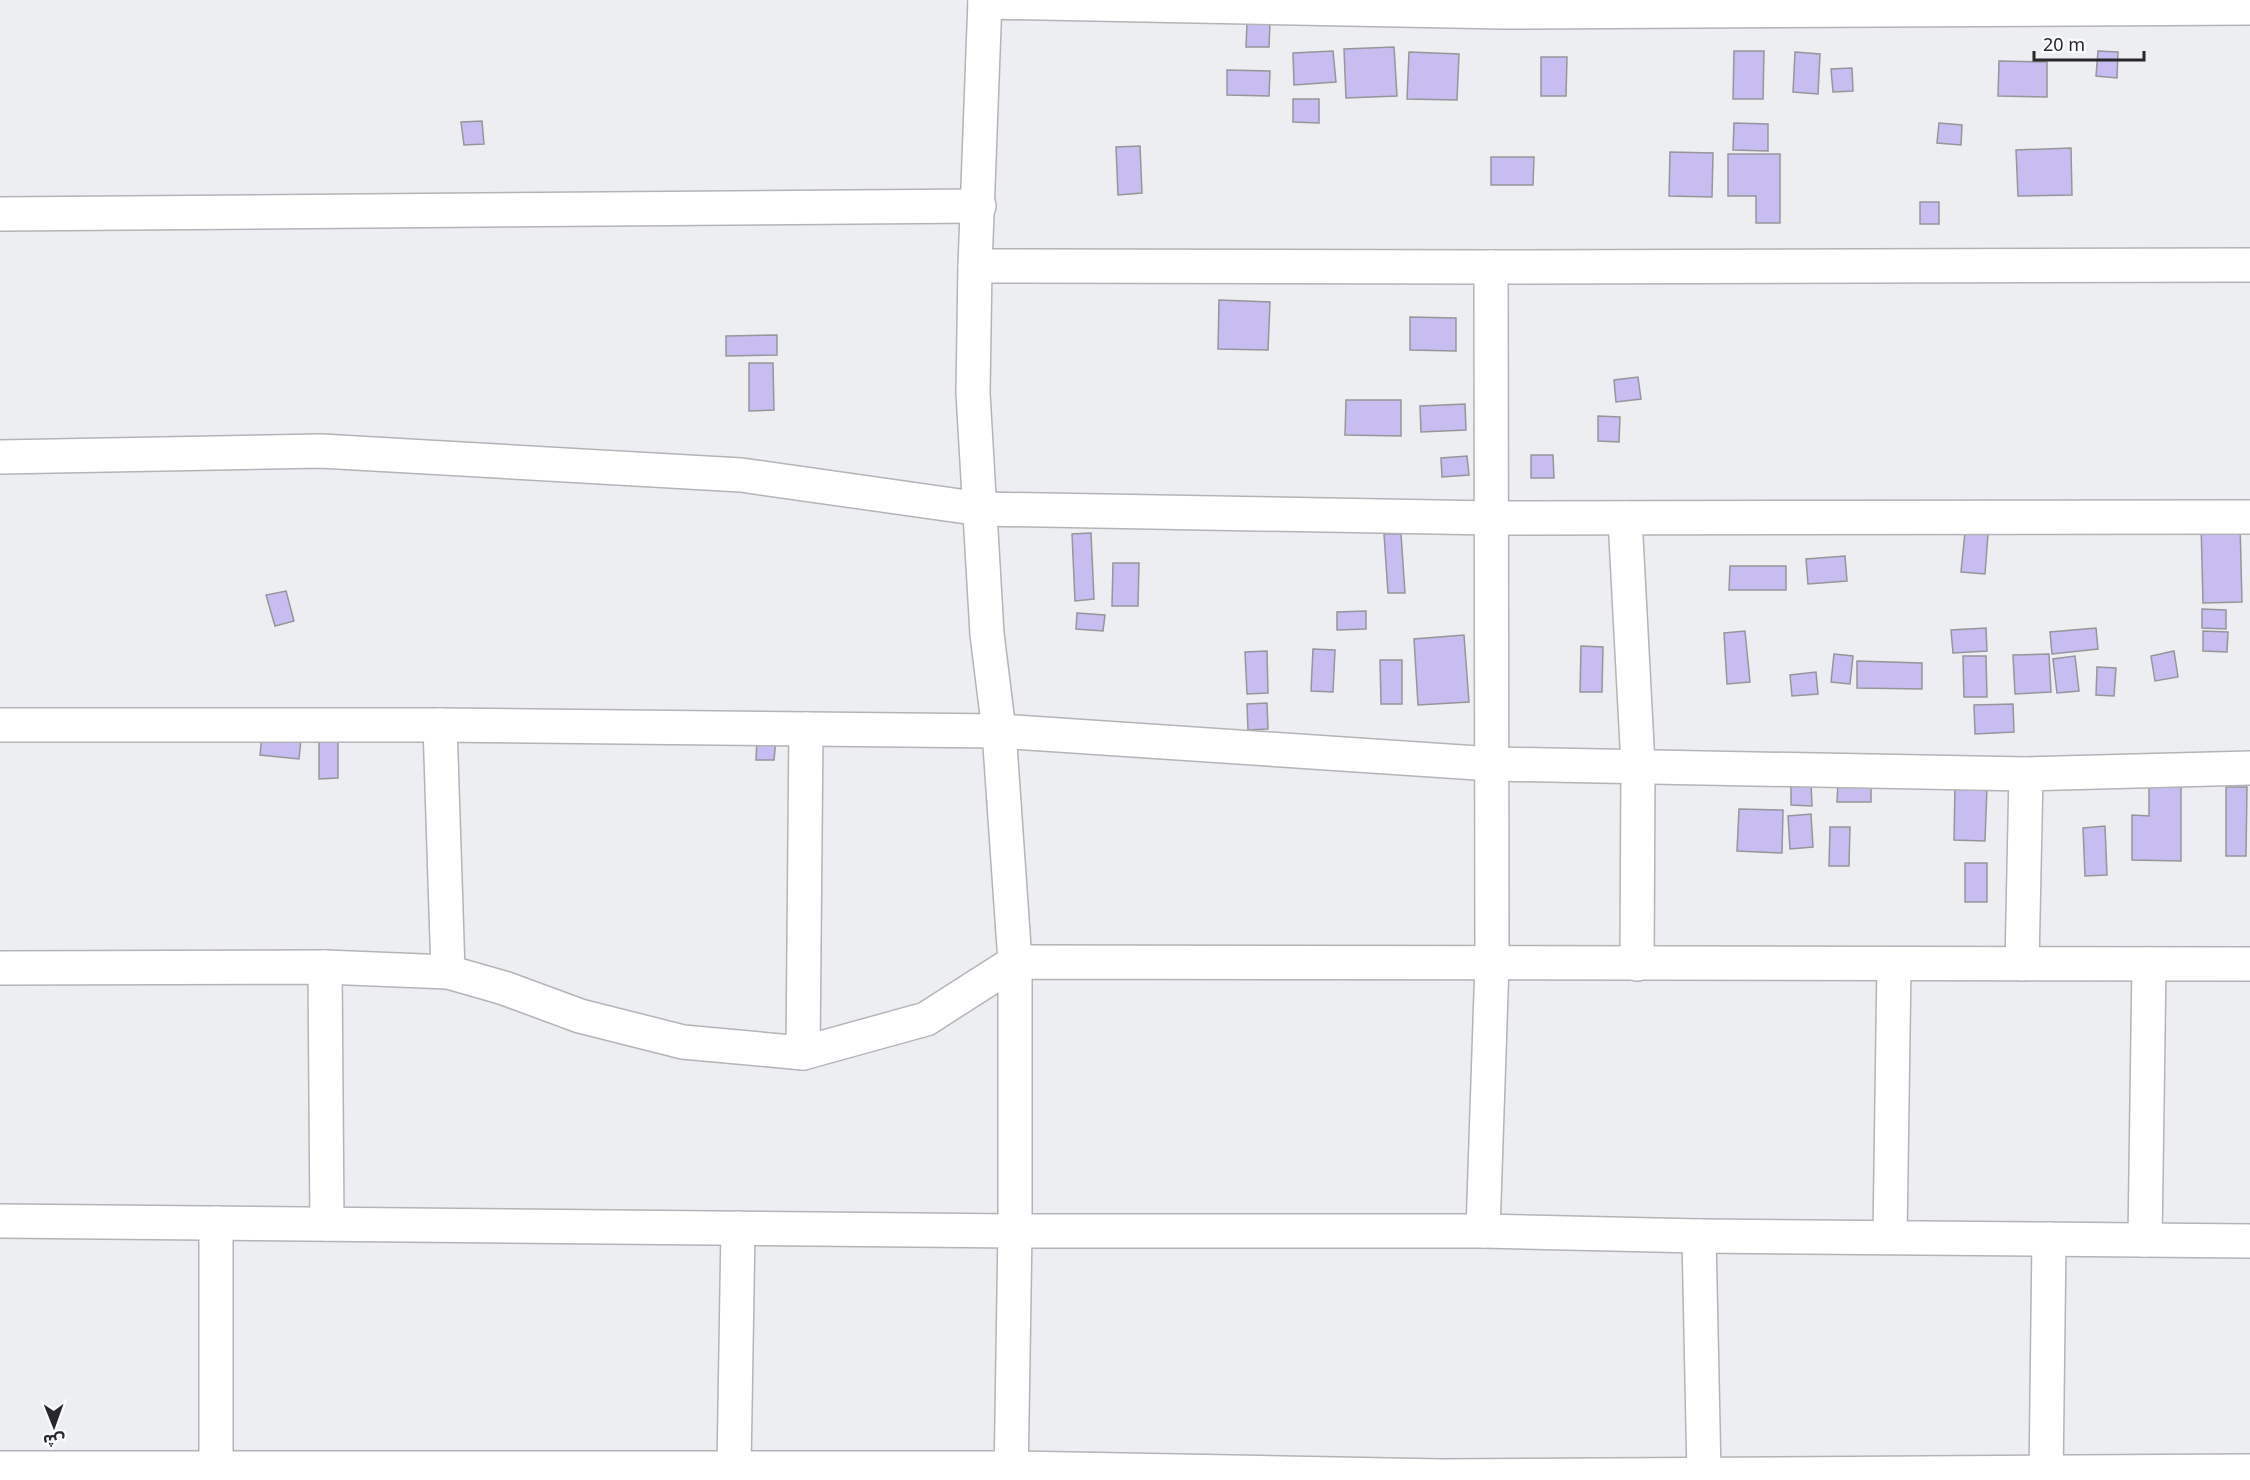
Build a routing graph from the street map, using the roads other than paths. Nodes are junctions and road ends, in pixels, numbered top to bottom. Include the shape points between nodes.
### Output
1 (985, 1) edge
2 (2250, 8) edge
3 (979, 206) junction
4 (0, 214) edge
5 (2250, 265) edge
6 (975, 266) junction
7 (1491, 267) junction
8 (0, 457) edge
9 (981, 509) junction
10 (2250, 517) edge
11 (1492, 518) junction
12 (1625, 518) junction
13 (0, 725) edge
14 (440, 725) junction
15 (806, 729) junction
16 (999, 731) junction
17 (1492, 764) junction
18 (1638, 765) junction
19 (2250, 768) edge
20 (2026, 774) junction
21 (1015, 962) junction
22 (1492, 963) junction
23 (1637, 964) junction
24 (1894, 964) junction
25 (2022, 964) junction
26 (2149, 964) junction
27 (2250, 964) edge
28 (325, 967) junction
29 (0, 968) edge
30 (448, 972) junction
31 (802, 1053) junction
32 (0, 1221) edge
33 (216, 1223) junction
34 (327, 1224) junction
35 (738, 1228) junction
36 (1016, 1231) junction
37 (1483, 1231) junction
38 (1699, 1236) junction
39 (1890, 1237) junction
40 (2049, 1239) junction
41 (2145, 1240) junction
42 (2250, 1240) edge
43 (0, 1468) edge
44 (216, 1468) junction
45 (734, 1468) junction
46 (2250, 1471) edge
47 (350, 1474) edge
48 (1011, 1474) edge
49 (1704, 1474) junction
50 (1220, 1476) edge
51 (2047, 1476) edge
52 (1441, 1478) edge

1 - 2 street via 1504,12
1 - 3 street
3 - 4 street
3 - 6 street
5 - 7 street
6 - 7 street
6 - 9 street via 973,393
7 - 11 street
8 - 9 street via 333,452 741,475
9 - 11 street
9 - 16 street via 987,634
10 - 12 street
11 - 12 street
11 - 17 street
12 - 18 street
13 - 14 street
14 - 15 street
14 - 30 street
15 - 16 street
15 - 31 street
16 - 17 street
16 - 21 street
17 - 18 street
17 - 22 street
18 - 20 street
18 - 23 street
19 - 20 street
20 - 25 street
21 - 22 street
21 - 31 street via 926,1019
21 - 36 street
22 - 23 street
22 - 37 street
23 - 24 street
24 - 25 street
24 - 39 street
25 - 26 street
26 - 27 street
26 - 41 street
28 - 29 street
28 - 30 street
28 - 34 street
30 - 31 street via 580,1016 683,1042
32 - 33 street
33 - 34 street
33 - 44 street
34 - 35 street
35 - 36 street
35 - 45 street
36 - 37 street
36 - 48 street
37 - 38 street
38 - 39 street
38 - 49 street
39 - 40 street
40 - 41 street
40 - 51 street
41 - 42 street
43 - 44 street
44 - 47 street
45 - 47 street
45 - 48 street
46 - 51 street
48 - 50 street
49 - 51 street
49 - 52 street
50 - 52 street

